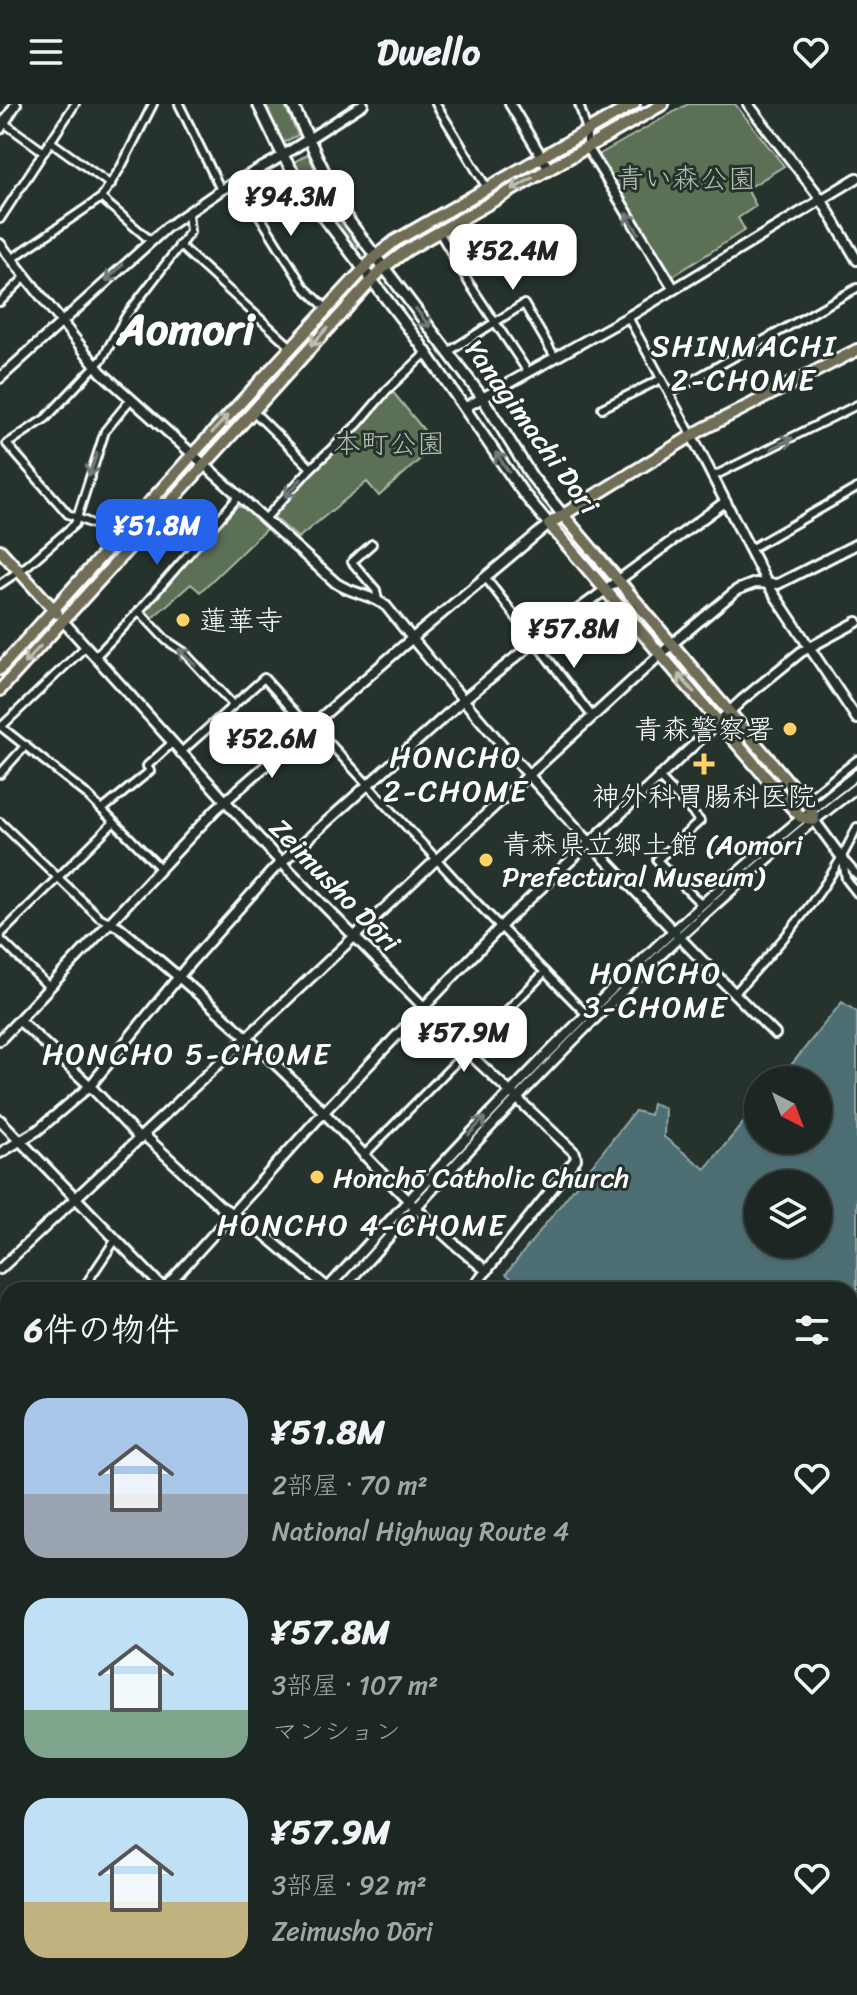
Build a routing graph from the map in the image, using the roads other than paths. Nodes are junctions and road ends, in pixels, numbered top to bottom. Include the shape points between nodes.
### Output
1 (16, 104) edge
2 (75, 104) edge
3 (153, 104) edge
4 (179, 104) edge
5 (258, 104) edge
6 (292, 104) edge
7 (363, 104) edge
8 (436, 104) edge
9 (510, 104) edge
10 (579, 104) edge
11 (634, 104) edge
12 (663, 104) edge
13 (748, 104) edge
14 (1, 124) edge
15 (587, 131) junction
16 (309, 140) junction
17 (50, 141) junction
18 (587, 147) junction
19 (44, 152) junction
20 (283, 156) junction
21 (542, 156) junction
22 (549, 169) junction
23 (857, 178) edge
24 (238, 181) junction
25 (111, 185) junction
26 (487, 188) junction
27 (221, 190) junction
28 (101, 198) junction
29 (821, 199) junction
30 (188, 212) junction
31 (0, 219) edge
32 (439, 232) junction
33 (151, 241) junction
34 (0, 244) edge
35 (179, 245) junction
36 (375, 257) junction
37 (13, 258) junction
38 (857, 260) edge
39 (362, 268) junction
40 (383, 268) junction
41 (27, 276) junction
42 (371, 279) junction
43 (857, 288) edge
44 (674, 289) junction
45 (0, 302) edge
46 (326, 308) junction
47 (628, 317) junction
48 (495, 322) junction
49 (63, 323) junction
50 (291, 347) junction
51 (857, 350) edge
52 (448, 352) junction
53 (426, 353) junction
54 (555, 357) junction
55 (96, 365) junction
56 (528, 372) junction
57 (0, 378) edge
58 (661, 379) junction
59 (670, 393) junction
60 (482, 397) junction
61 (131, 399) junction
62 (857, 405) edge
63 (466, 407) junction
64 (602, 408) dead end
65 (252, 410) junction
66 (692, 436) junction
67 (193, 454) junction
68 (203, 463) junction
69 (311, 468) junction
70 (712, 477) junction
71 (857, 488) edge
72 (239, 496) junction
73 (725, 502) junction
74 (563, 515) junction
75 (76, 517) junction
76 (265, 519) junction
77 (549, 524) junction
78 (119, 537) junction
79 (372, 544) dead end
80 (857, 544) edge
81 (750, 549) junction
82 (0, 550) edge
83 (19, 571) junction
84 (485, 577) junction
85 (619, 580) junction
86 (0, 584) edge
87 (768, 585) junction
88 (606, 590) junction
89 (378, 600) junction
90 (54, 610) junction
91 (139, 611) junction
92 (63, 621) junction
93 (857, 622) edge
94 (412, 638) junction
95 (533, 643) junction
96 (673, 643) junction
97 (86, 646) junction
98 (810, 647) junction
99 (661, 653) junction
100 (95, 657) junction
101 (0, 669) edge
102 (0, 690) edge
103 (462, 701) junction
104 (233, 705) junction
105 (731, 711) junction
106 (592, 716) junction
107 (857, 719) edge
108 (719, 721) junction
109 (0, 726) edge
110 (311, 726) junction
111 (172, 743) junction
112 (26, 745) junction
113 (180, 753) junction
114 (857, 760) edge
115 (0, 774) edge
116 (857, 774) edge
117 (527, 775) junction
118 (658, 776) junction
119 (367, 785) junction
120 (857, 787) edge
121 (224, 801) junction
122 (102, 810) junction
123 (810, 810) junction
124 (801, 817) junction
125 (0, 822) edge
126 (114, 822) junction
127 (857, 827) edge
128 (588, 842) junction
129 (843, 859) junction
130 (436, 860) junction
131 (281, 862) junction
132 (159, 867) junction
133 (857, 875) edge
134 (57, 878) junction
135 (857, 893) edge
136 (700, 903) junction
137 (109, 922) junction
138 (499, 927) junction
139 (672, 930) junction
140 (353, 937) junction
141 (679, 938) junction
142 (1, 943) edge
143 (545, 972) junction
144 (180, 976) junction
145 (49, 987) junction
146 (734, 994) junction
147 (424, 1008) junction
148 (586, 1014) junction
149 (19, 1020) junction
150 (775, 1034) dead end
151 (247, 1039) junction
152 (0, 1040) edge
153 (467, 1050) junction
154 (90, 1086) junction
155 (509, 1093) junction
156 (517, 1100) junction
157 (323, 1113) junction
158 (0, 1120) edge
159 (142, 1137) junction
160 (22, 1141) junction
161 (0, 1153) edge
162 (363, 1156) junction
163 (76, 1198) junction
164 (407, 1201) junction
165 (414, 1209) junction
166 (234, 1213) junction
167 (116, 1239) junction
168 (0, 1269) edge
169 (487, 1271) junction
170 (87, 1282) edge
171 (156, 1282) edge
172 (171, 1282) edge
173 (319, 1282) edge
174 (333, 1282) edge
175 (348, 1282) edge
176 (478, 1282) edge

1 - 14 street
2 - 17 street
3 - 25 street
4 - 27 street
5 - 20 main road
6 - 16 main road, Yanagimachi Dori
7 - 16 street
8 - 26 street
9 - 21 street
10 - 15 street
11 - 15 main road
12 - 18 main road
13 - 29 street
14 - 19 street
15 - 18 street
15 - 21 main road
16 - 20 street
16 - 36 main road, Yanagimachi Dori via 338,203
17 - 19 street
17 - 25 street
18 - 22 main road
44 -> 18 street
19 - 31 street
20 - 24 street
20 - 39 main road
21 - 22 street
21 - 26 main road
22 -> 32 main road
23 - 29 street
24 - 27 street
24 - 46 street via 304,287
25 - 28 street
26 - 36 main road
27 - 30 street
28 - 33 street
28 - 37 street
29 - 38 street
29 - 44 street
30 - 33 street
30 - 35 street via 191,228
32 - 40 main road
32 - 48 street
33 -> 49 street
34 - 37 street
35 - 50 street
35 - 55 street
36 - 39 main road
36 - 40 main road, Yanagimachi Dori
37 - 41 street
39 - 42 main road
39 - 46 main road
40 - 42 main road
40 -> 52 main road, Yanagimachi Dori
41 - 45 street
41 - 49 street
42 - 53 main road
42 -> 65 main road
43 - 59 street
44 - 47 street
46 - 50 main road
47 - 54 street
47 - 58 street
48 - 52 street
48 - 54 street via 524,304
48 - 56 street
49 - 55 street
49 - 57 street
67 -> 50 main road
51 - 66 main road
52 - 60 main road, Yanagimachi Dori
53 - 63 main road
53 - 69 street
54 - 56 street
55 - 61 street
55 - 75 street via 46,418 7,444
56 - 60 street
58 - 59 street
58 - 64 street
59 - 66 street
60 - 63 street
60 - 74 main road, Yanagimachi Dori via 532,477
61 - 67 street
61 -> 75 street via 105,431
70 -> 62 street
77 -> 63 main road
65 - 68 main road
65 - 69 street
66 - 70 street
66 - 74 main road
67 - 68 street
67 - 78 main road
68 - 72 street
68 - 92 main road
69 -> 76 street
70 - 73 street
71 - 81 street
72 - 76 street
72 - 91 street
73 - 81 street
73 - 85 street
74 - 77 main road
74 - 85 main road, Yanagimachi Dori
75 - 78 street
75 - 83 street
76 - 89 street via 345,589
77 - 84 street
77 - 88 main road, Yanagimachi Dori
78 - 90 main road
79 - 89 street via 352,562
80 - 87 street
81 - 87 street
82 - 83 main road
83 - 86 street
83 - 90 main road
84 - 94 street
84 - 95 street
85 - 88 street
85 - 96 main road, Yanagimachi Dori
87 - 96 street via 755,583 737,590
87 - 98 street
88 - 95 street
88 - 99 main road, Yanagimachi Dori
89 - 94 street
90 - 92 main road
90 - 101 main road
91 - 100 street
104 -> 91 street
92 - 97 street, Zeimusho Dōri
92 -> 102 main road
93 - 98 street
94 - 103 street
94 - 110 street
95 - 103 street
95 - 106 street
96 - 99 street
96 - 105 main road, Yanagimachi Dori
97 - 100 street, Zeimusho Dōri
97 - 109 street
98 - 105 street
98 - 107 street
99 - 106 street
108 -> 99 main road, Yanagimachi Dori
100 - 111 street, Zeimusho Dōri
103 - 117 street
103 - 119 street
104 - 110 street via 264,678
104 - 113 street
105 - 108 street
105 - 123 main road, Yanagimachi Dori
106 - 117 street
108 - 118 street
108 - 124 main road, Yanagimachi Dori
109 - 112 street
110 - 119 street
110 - 121 street
111 - 113 street, Zeimusho Dōri
111 - 122 street via 147,766 150,771
112 - 115 street
112 - 122 street
113 - 121 street, Zeimusho Dōri
114 - 123 street
116 - 123 street
117 - 128 street
117 - 130 street
118 - 128 street
118 - 136 street via 700,821 657,860
119 - 130 street
119 - 131 street
120 - 123 street
121 - 131 street, Zeimusho Dōri
121 - 132 street
122 - 126 street
123 - 124 main road
123 - 129 street
123 - 141 street
124 - 136 street
125 - 134 street
126 - 132 street
126 - 134 street
127 - 129 street
128 - 138 street
128 - 139 street
129 - 133 street
129 - 135 street via 846,879
129 - 146 street via 789,934
130 - 138 street
130 - 140 street
131 - 140 street, Zeimusho Dōri
131 - 144 street
132 - 137 street
134 - 137 street
134 - 142 street via 1,934
136 - 139 street
137 - 144 street
137 - 145 street
138 - 143 street
138 - 147 street
139 - 141 street
139 - 148 street
140 - 147 street, Zeimusho Dōri
140 - 151 street
141 - 146 street
141 - 156 street
142 - 145 street
143 - 148 street
143 - 153 street
144 - 151 street
144 - 154 street
145 - 149 street
146 - 150 street
147 - 153 street, Zeimusho Dōri
147 - 157 street
148 - 155 street
149 - 152 street
149 - 154 street
151 - 157 street
151 - 159 street
153 - 155 street, Zeimusho Dōri
153 - 162 street
154 - 159 street
154 - 160 street
155 - 156 street, Zeimusho Dōri
164 -> 155 street
156 - 165 street
156 - 169 street, Zeimusho Dōri via 576,1159
157 - 162 street
157 - 166 street
158 - 160 street
159 - 163 street
159 - 166 street
160 - 161 street
160 - 163 street
162 - 164 street
163 - 167 street
163 - 168 street
164 - 165 street
164 - 174 street
165 - 169 street
165 - 175 street
166 - 172 street
166 - 173 street
167 - 170 street
167 - 171 street
169 - 176 street

